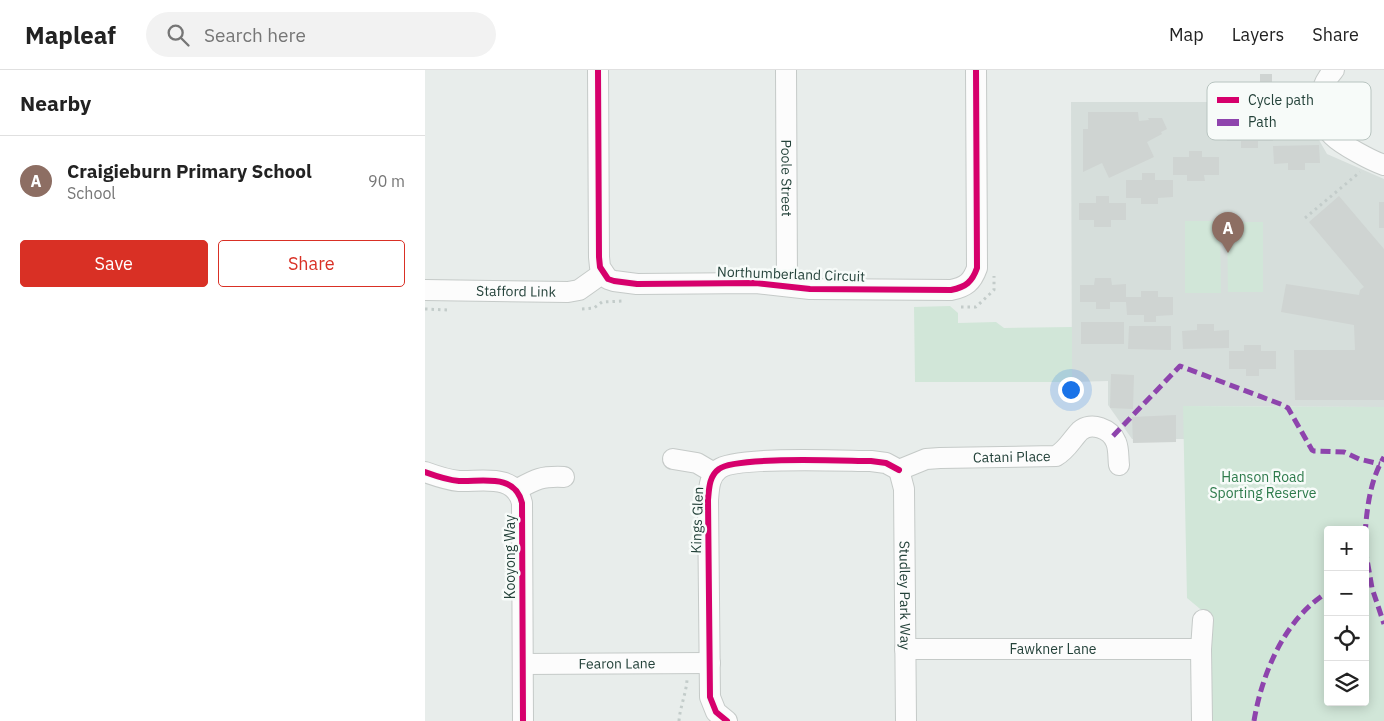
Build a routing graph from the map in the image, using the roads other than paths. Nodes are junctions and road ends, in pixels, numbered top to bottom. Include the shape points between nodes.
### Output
1 (598, 70) edge
2 (786, 70) edge
3 (976, 70) edge
4 (1334, 70) edge
5 (1326, 82) edge
6 (1340, 140) edge
7 (1382, 164) edge
8 (603, 274) junction
9 (787, 286) junction
10 (425, 290) edge
11 (673, 459) dead end
12 (1119, 465) dead end
13 (899, 470) junction
14 (425, 472) edge
15 (714, 473) junction
16 (564, 477) dead end
17 (516, 490) junction
18 (1203, 620) dead end
19 (905, 649) junction
20 (1201, 649) junction
21 (523, 664) junction
22 (710, 664) junction
23 (523, 721) edge
24 (727, 721) edge
25 (906, 721) edge
26 (1202, 721) edge

1 - 8 street via 599,257
2 - 9 street, Poole Street
3 - 9 street, Northumberland Circuit via 977,268 968,284 951,290
4 - 5 street
6 - 7 street
8 - 9 street, Northumberland Circuit via 614,281 637,284 756,283
8 - 10 street, Stafford Link via 579,290 568,292
11 - 15 street via 697,463
12 - 13 street, Catani Place via 1113,436 1097,427 1088,427 1063,453 1048,458 927,459
13 - 15 street, Kings Glen via 886,463 871,462 747,461 725,465
13 - 19 street, Studley Park Way via 904,489
14 - 17 street via 458,481 495,480
15 - 22 street, Kings Glen via 708,500
16 - 17 street via 545,476
17 - 21 street, Kooyong Way via 522,504
18 - 20 street
19 - 20 street, Fawkner Lane
19 - 25 street, Studley Park Way
20 - 26 street
21 - 22 street, Fearon Lane
21 - 23 street, Kooyong Way
22 - 24 street, Kings Glen via 712,704 715,712

